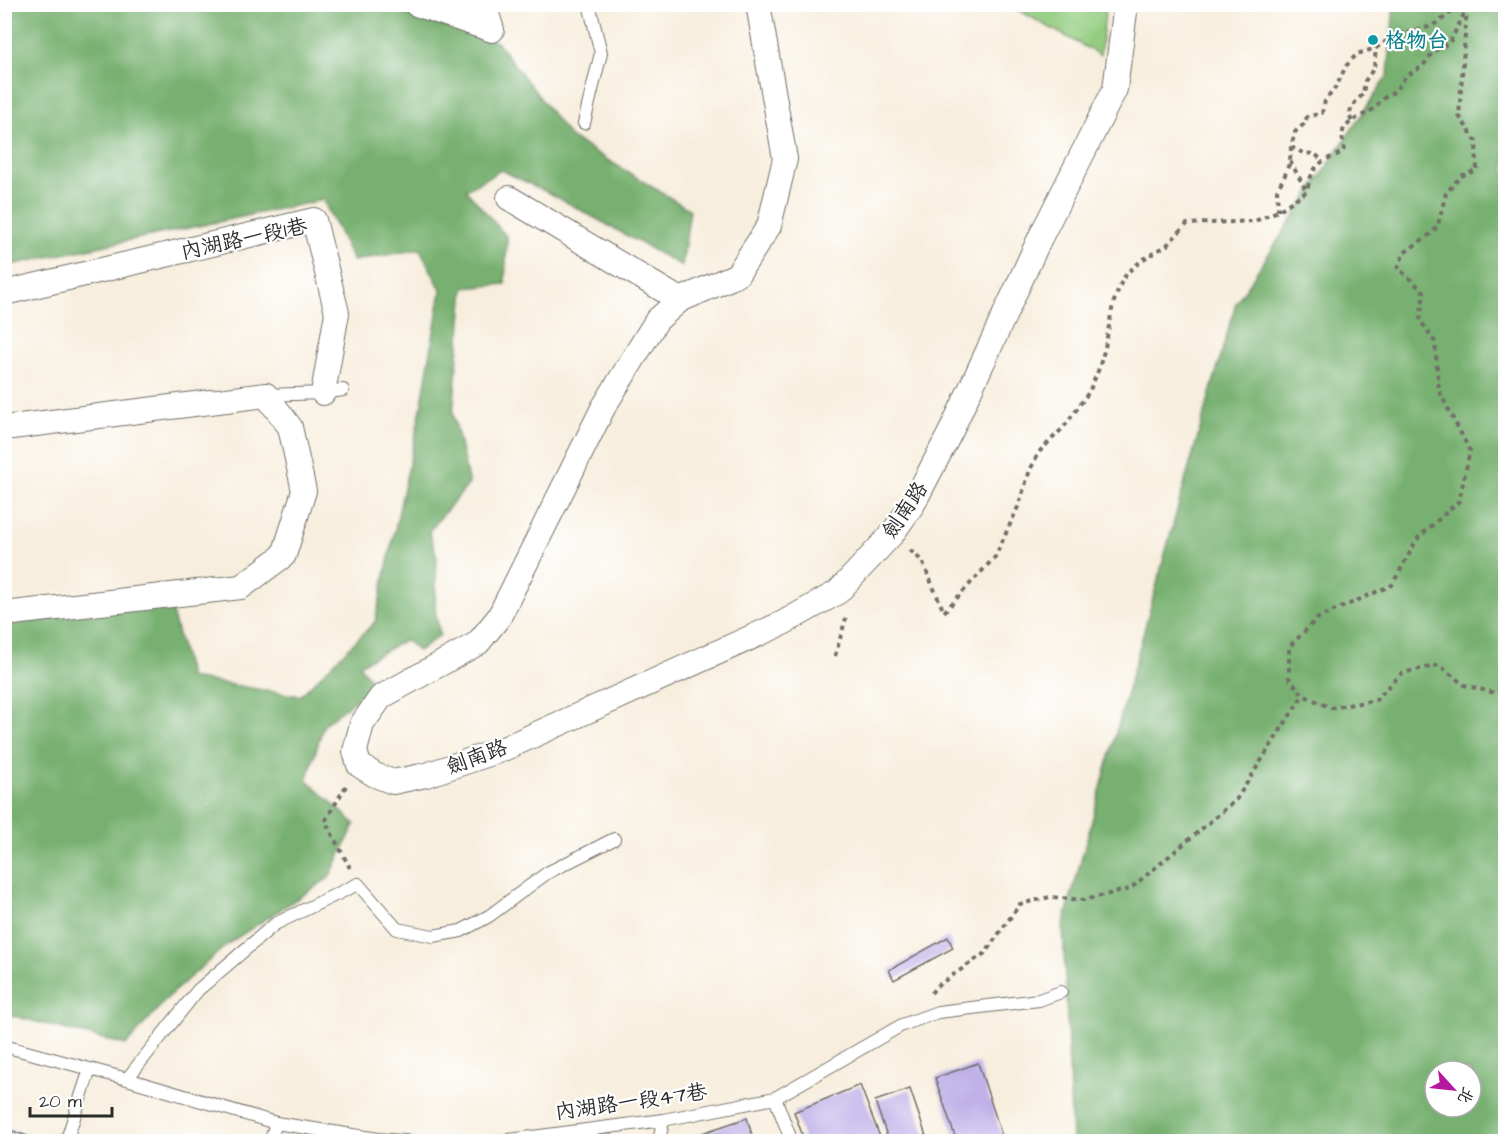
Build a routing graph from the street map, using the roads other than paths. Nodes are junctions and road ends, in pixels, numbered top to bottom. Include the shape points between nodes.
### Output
1 (416, 4) edge
2 (484, 4) edge
3 (589, 4) edge
4 (758, 4) edge
5 (1126, 4) edge
6 (584, 123) dead end
7 (509, 198) dead end
8 (4, 293) edge
9 (680, 300) junction
10 (333, 391) joint
11 (266, 395) junction
12 (4, 428) edge
13 (4, 614) edge
14 (614, 839) dead end
15 (1061, 992) dead end
16 (4, 1046) edge
17 (90, 1070) junction
18 (127, 1079) junction
19 (775, 1098) junction
20 (663, 1120) junction
21 (276, 1123) junction
22 (66, 1142) edge
23 (270, 1142) edge
24 (416, 1142) edge
25 (493, 1142) edge
26 (658, 1142) edge
27 (792, 1142) edge

1 - 2 street via 492,30
3 - 6 lane via 601,53
4 - 9 street via 784,159 769,226 737,275
5 - 9 street, 劍南路 via 1114,89 951,431 913,504 892,534 838,591 783,623 501,750 393,782 359,765 355,751 362,724 381,698 478,643 499,617 603,408 657,320
7 - 9 street
8 - 10 street, 內湖路一段1巷 via 314,220 338,313
10 - 11 lane
11 - 12 street
11 - 13 street via 290,427 304,491 284,555 241,587
14 - 18 lane via 547,873 489,916 461,931 433,936 397,929 358,884 275,924 198,990
15 - 19 lane, 內湖路一段47巷 via 1039,1000 938,1012 902,1024
16 - 17 lane
17 - 18 lane
17 - 22 lane
18 - 21 lane
19 - 20 lane, 內湖路一段47巷
19 - 27 lane
20 - 25 lane, 內湖路一段47巷
20 - 26 lane
21 - 23 lane
21 - 24 lane via 378,1140

